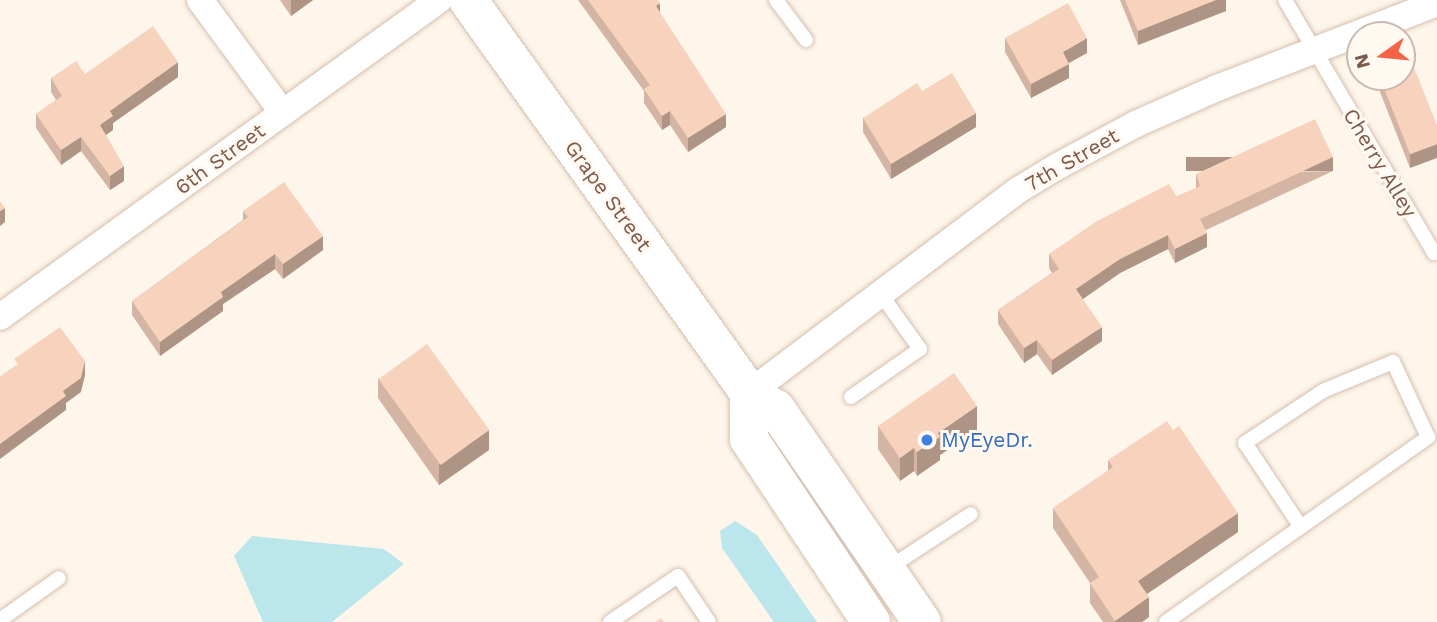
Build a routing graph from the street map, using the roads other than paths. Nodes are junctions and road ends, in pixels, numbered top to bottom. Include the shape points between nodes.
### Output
1 (200, 0) edge
2 (439, 0) edge
3 (468, 0) edge
4 (776, 0) edge
5 (1285, 0) edge
6 (1437, 3) edge
7 (806, 40) dead end
8 (1313, 51) junction
9 (284, 113) junction
10 (1435, 253) edge
11 (880, 293) junction
12 (0, 317) edge
13 (749, 393) junction
14 (851, 397) dead end
15 (971, 514) dead end
16 (1301, 527) junction
17 (886, 569) junction
18 (59, 578) dead end
19 (0, 620) edge
20 (610, 622) edge
21 (709, 622) edge
22 (871, 622) edge
23 (922, 622) edge
24 (1166, 622) edge

1 - 9 street
2 - 9 street, 6th Street
3 - 13 main road, Grape Street
4 - 7 lane
5 - 8 lane, Cherry Alley
6 - 8 street, 7th Street
8 - 10 lane, Cherry Alley
8 - 11 street, 7th Street via 1182,103 1058,166
9 - 12 street, 6th Street
11 - 13 street, 7th Street
11 - 14 lane via 920,349
13 - 17 main road, Grape Street via 776,409
13 - 22 main road via 749,439
15 - 17 lane
16 - 16 lane via 1428,437 1393,362 1323,391 1245,443
16 - 24 lane
17 - 23 main road, Grape Street
18 - 19 lane
20 - 21 lane via 678,576

